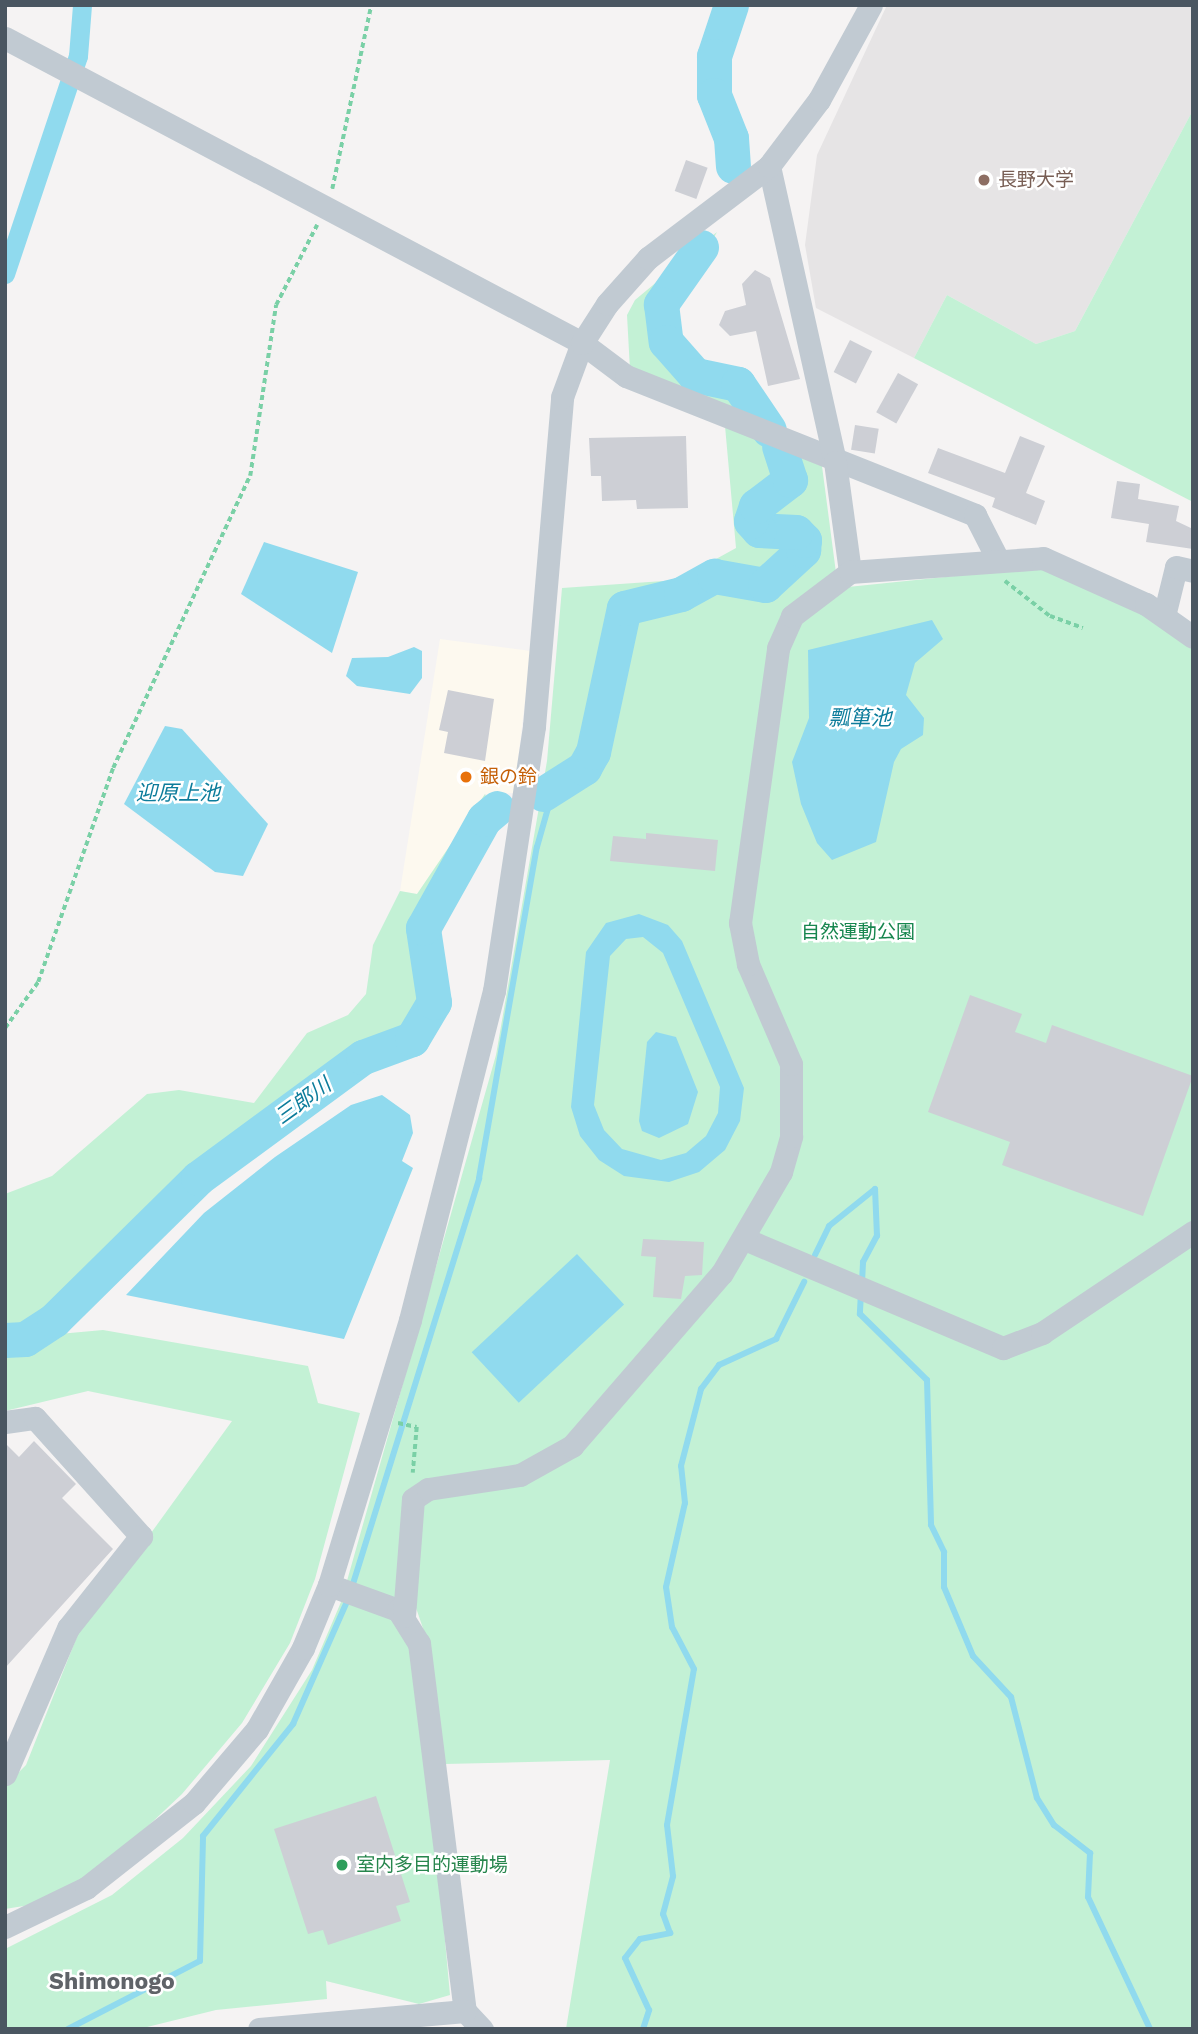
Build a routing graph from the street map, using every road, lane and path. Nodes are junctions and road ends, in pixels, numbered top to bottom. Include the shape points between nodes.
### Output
1 (371, 5) edge
2 (871, 5) edge
3 (5, 38) edge
4 (769, 166) junction
5 (328, 207) junction
6 (582, 343) junction
7 (835, 463) junction
8 (997, 558) junction
9 (1193, 571) edge
10 (850, 572) junction
11 (1164, 616) junction
12 (1083, 628) dead end
13 (1193, 637) edge
14 (5, 1028) edge
15 (1193, 1232) edge
16 (747, 1240) junction
17 (5, 1422) edge
18 (397, 1423) dead end
19 (416, 1496) junction
20 (346, 1591) junction
21 (404, 1616) junction
22 (5, 1774) edge
23 (5, 1927) edge
24 (465, 2011) junction
25 (259, 2029) edge
26 (482, 2029) edge

1 - 5 path
2 - 4 street via 819,100
3 - 5 street
4 - 6 street via 648,258
4 - 7 street
5 - 6 street
5 - 14 path via 276,305 250,476 113,768 38,982
6 - 7 street via 626,376
6 - 20 street via 562,397 551,470 534,726 494,991
7 - 8 street via 878,473 975,515
7 - 10 street
8 - 10 street
8 - 11 street via 1060,563
8 - 12 path via 999,576 1050,617
9 - 11 street via 1176,567
10 - 16 street via 792,617 776,662 740,923 742,945 791,1064 794,1086 781,1172
11 - 13 street
15 - 16 street via 1042,1333 1003,1348
16 - 19 street via 572,1446 520,1475
17 - 22 street via 35,1418 141,1536 68,1628
18 - 19 path via 417,1427
19 - 21 street via 408,1511
20 - 21 street
20 - 23 street via 280,1695 194,1803 86,1888
21 - 24 street via 422,1661
24 - 25 street
24 - 26 street

